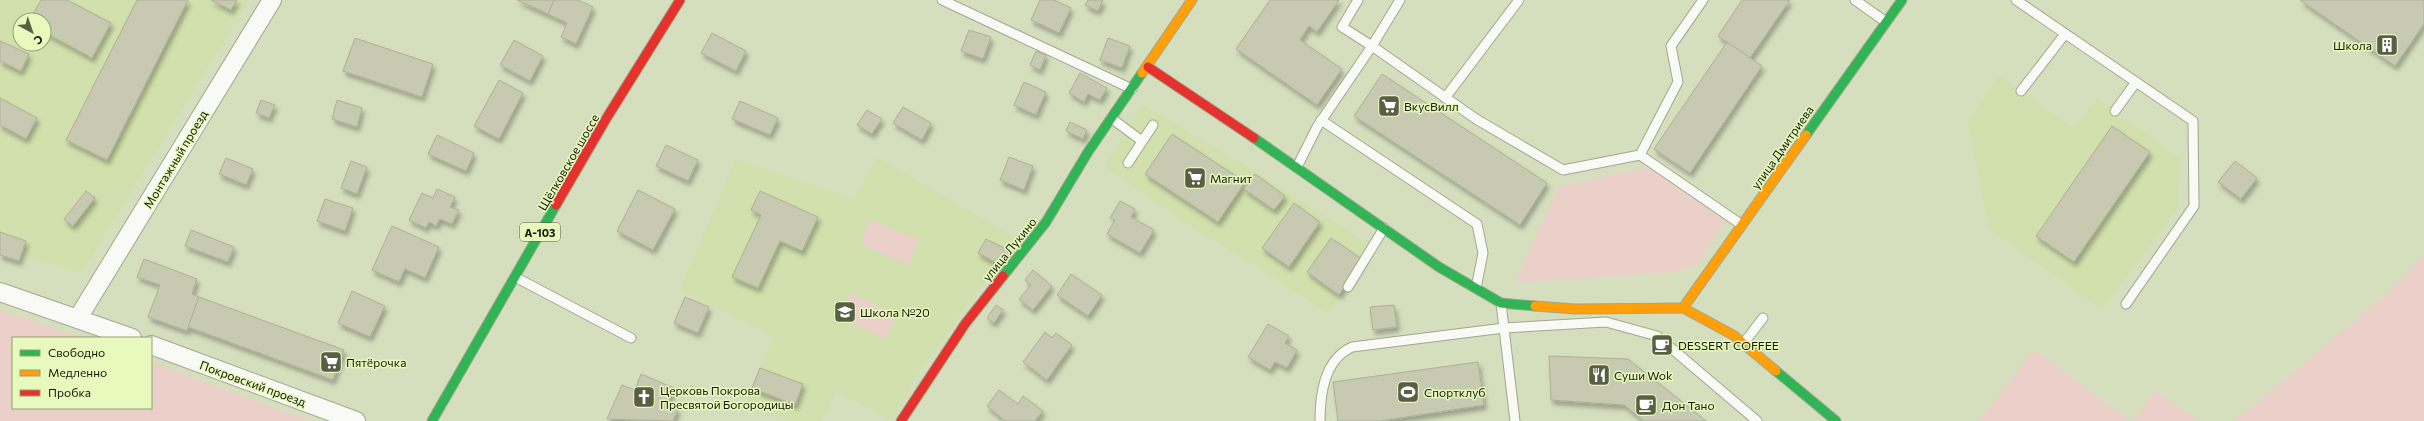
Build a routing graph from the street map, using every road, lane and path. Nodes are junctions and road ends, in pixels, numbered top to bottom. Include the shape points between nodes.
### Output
1 (272, 0) edge
2 (680, 0) edge
3 (942, 0) edge
4 (1192, 0) edge
5 (1358, 0) edge
6 (1400, 0) edge
7 (1519, 0) edge
8 (1703, 0) edge
9 (1855, 0) edge
10 (1902, 0) edge
11 (2016, 0) edge
12 (1886, 22) junction
13 (2065, 34) junction
14 (1372, 46) junction
15 (1148, 67) junction
16 (2136, 82) junction
17 (1132, 89) junction
18 (2021, 91) dead end
19 (1445, 98) junction
20 (2115, 111) dead end
21 (1111, 118) junction
22 (1321, 120) junction
23 (1153, 125) dead end
24 (1142, 141) junction
25 (1640, 155) junction
26 (1128, 162) dead end
27 (1297, 167) junction
28 (1742, 225) junction
29 (1384, 228) junction
30 (515, 277) junction
31 (1348, 287) dead end
32 (1476, 288) junction
33 (0, 292) edge
34 (1501, 303) junction
35 (2126, 304) dead end
36 (1683, 308) junction
37 (78, 318) junction
38 (1763, 318) dead end
39 (1504, 328) junction
40 (129, 337) edge
41 (631, 338) dead end
42 (1743, 344) junction
43 (152, 345) edge
44 (356, 421) edge
45 (432, 421) edge
46 (901, 421) edge
47 (1320, 421) edge
48 (1515, 421) edge
49 (1757, 421) edge
50 (1836, 421) edge

1 - 37 street, Монтажный проезд
2 - 30 street, Щёлковское шоссе / А-103 via 606,119
3 - 17 lane
4 - 15 street
5 - 14 lane via 1342,27
6 - 14 lane
7 - 19 lane
8 - 25 lane via 1671,46 1678,82
9 - 12 lane
10 - 12 street, улица Дмитриева
11 - 13 lane
12 - 28 street, улица Дмитриева
13 - 16 lane
13 - 18 lane
14 - 19 lane
14 - 22 lane
15 - 17 street, улица Лукино
15 - 27 street
16 - 20 lane
16 - 35 lane via 2193,121 2194,206
17 - 21 street, улица Лукино
19 - 25 lane via 1563,170
21 - 24 lane
21 - 46 street, улица Лукино via 1046,222 965,324
22 - 27 lane
22 - 32 lane via 1477,224 1483,253
23 - 24 lane
24 - 26 lane
25 - 28 lane
27 - 29 street
28 - 36 street, улица Дмитриева
29 - 31 lane
29 - 32 street via 1439,267
30 - 41 lane
30 - 45 street, Щёлковское шоссе / А-103
32 - 34 street
33 - 37 street
34 - 36 street via 1575,309
34 - 39 lane
36 - 42 street via 1732,335
37 - 40 street
38 - 42 lane
39 - 47 lane via 1352,347 1346,350 1339,355 1322,386
39 - 48 lane
39 - 49 lane via 1606,322 1657,336
42 - 50 street
43 - 44 street, Покровский проезд

